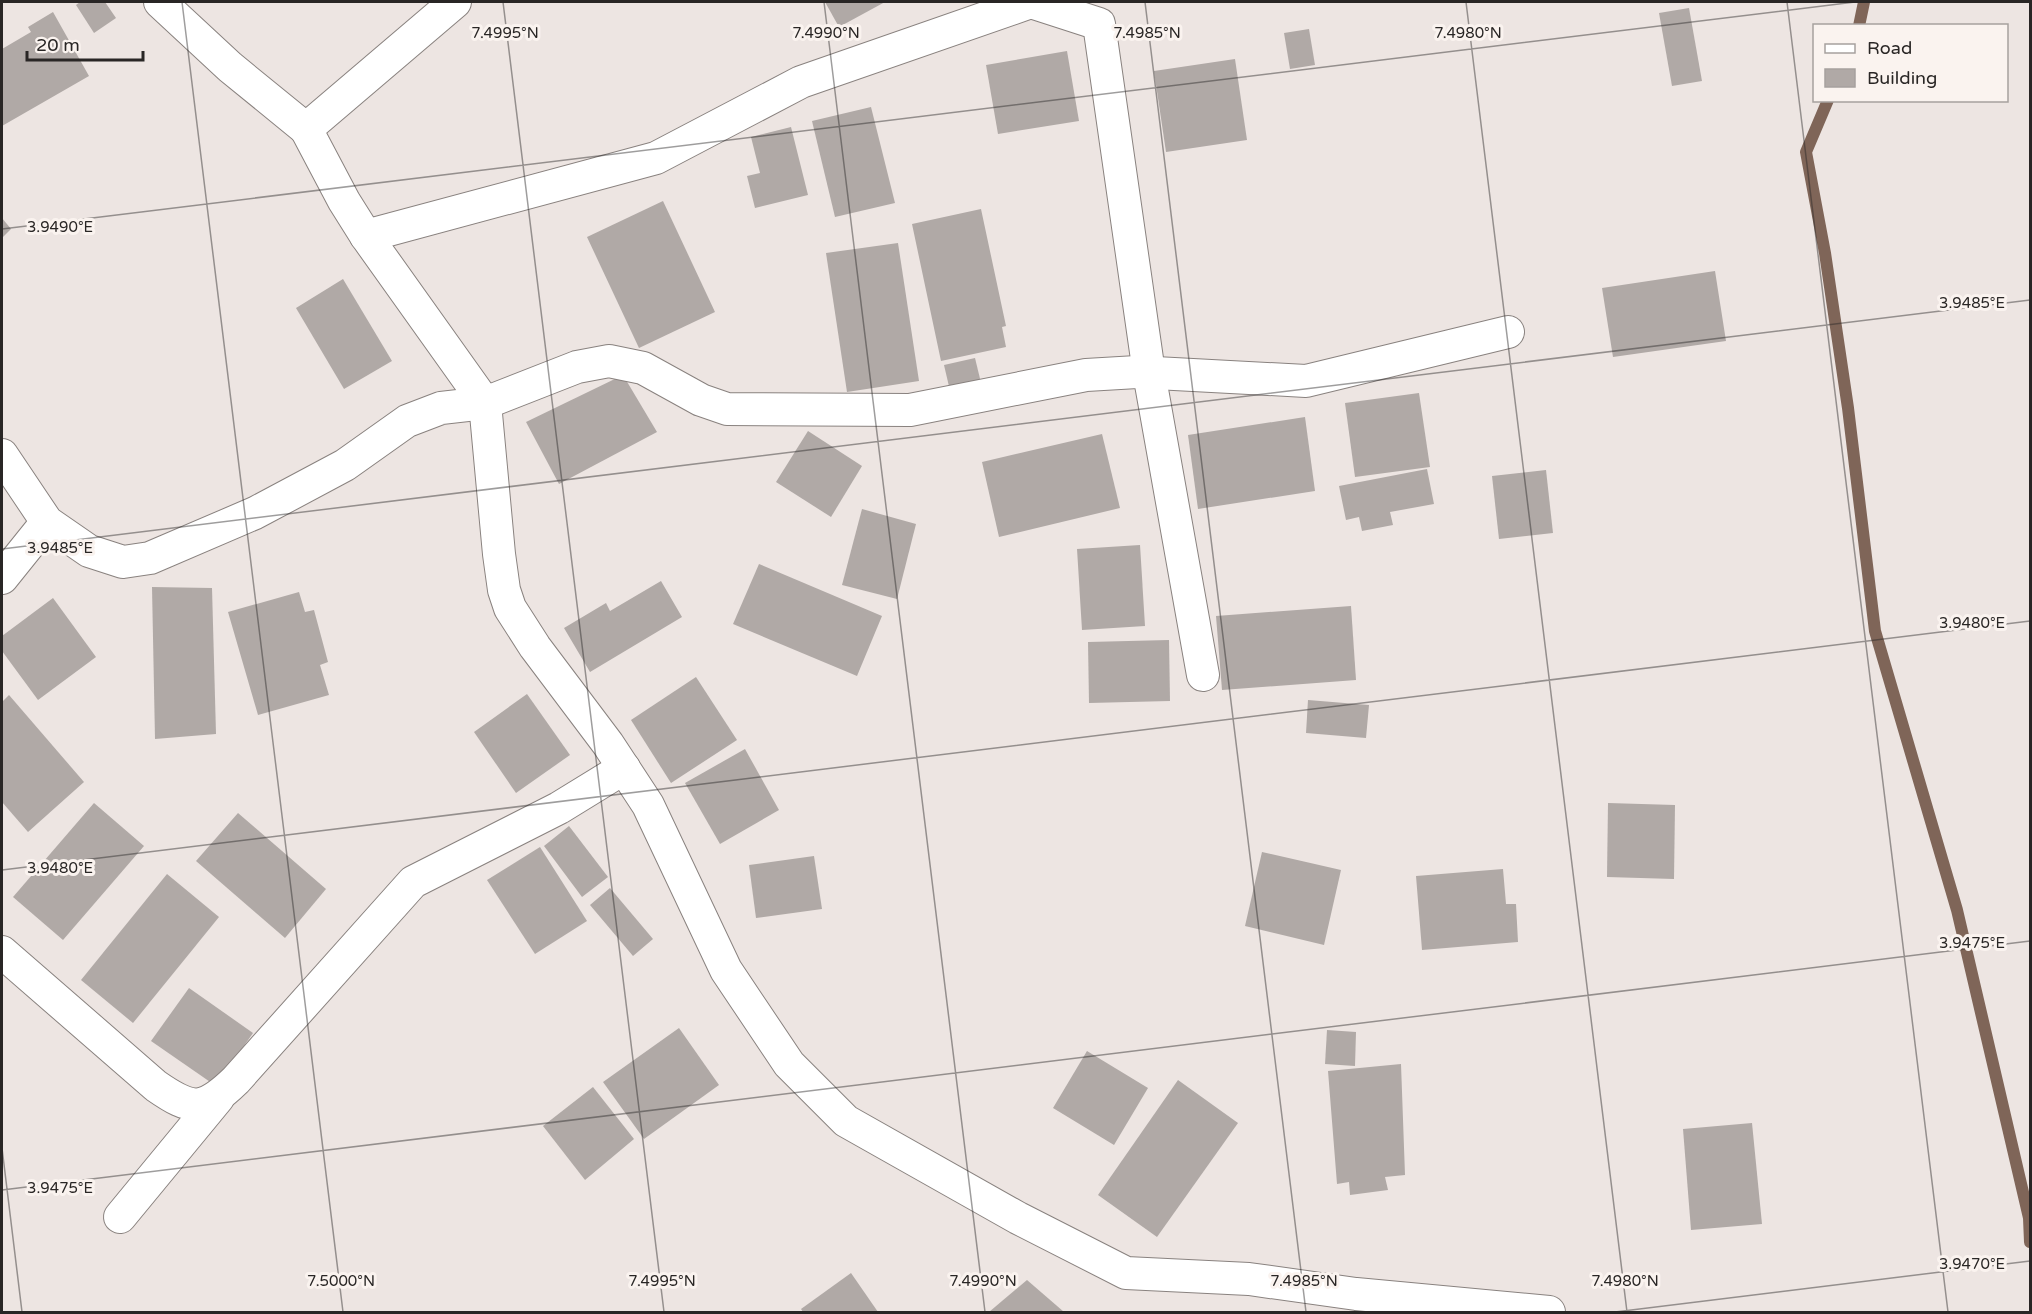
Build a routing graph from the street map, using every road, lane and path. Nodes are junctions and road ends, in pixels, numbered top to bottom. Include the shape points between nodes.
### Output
1 (160, 2) edge
2 (455, 2) edge
3 (306, 129) junction
4 (366, 236) junction
5 (1508, 332) dead end
6 (1149, 373) junction
7 (485, 403) junction
8 (2, 455) edge
9 (47, 522) junction
10 (2, 578) edge
11 (1203, 675) dead end
12 (624, 768) junction
13 (2, 952) edge
14 (218, 1098) junction
15 (120, 1217) dead end
16 (1549, 1312) edge

1 - 3 street via 230,67
2 - 3 street
3 - 4 street
4 - 6 street via 656,158 801,82 1030,2 1099,24
4 - 7 street
5 - 6 street via 1306,381
6 - 7 street via 1086,375 910,410 766,411 727,409 701,400 644,368 609,362 577,367
6 - 11 street
7 - 9 street via 441,408 407,421 345,465 255,513 150,558 123,562 89,551
7 - 12 street via 499,554 510,608 534,647
8 - 9 street
9 - 10 street
12 - 14 street via 559,808 413,882
12 - 16 street via 648,805 726,970 789,1064 846,1120 1018,1218 1126,1273 1249,1279 1356,1294
13 - 14 street via 156,1086 183,1104
14 - 15 street

